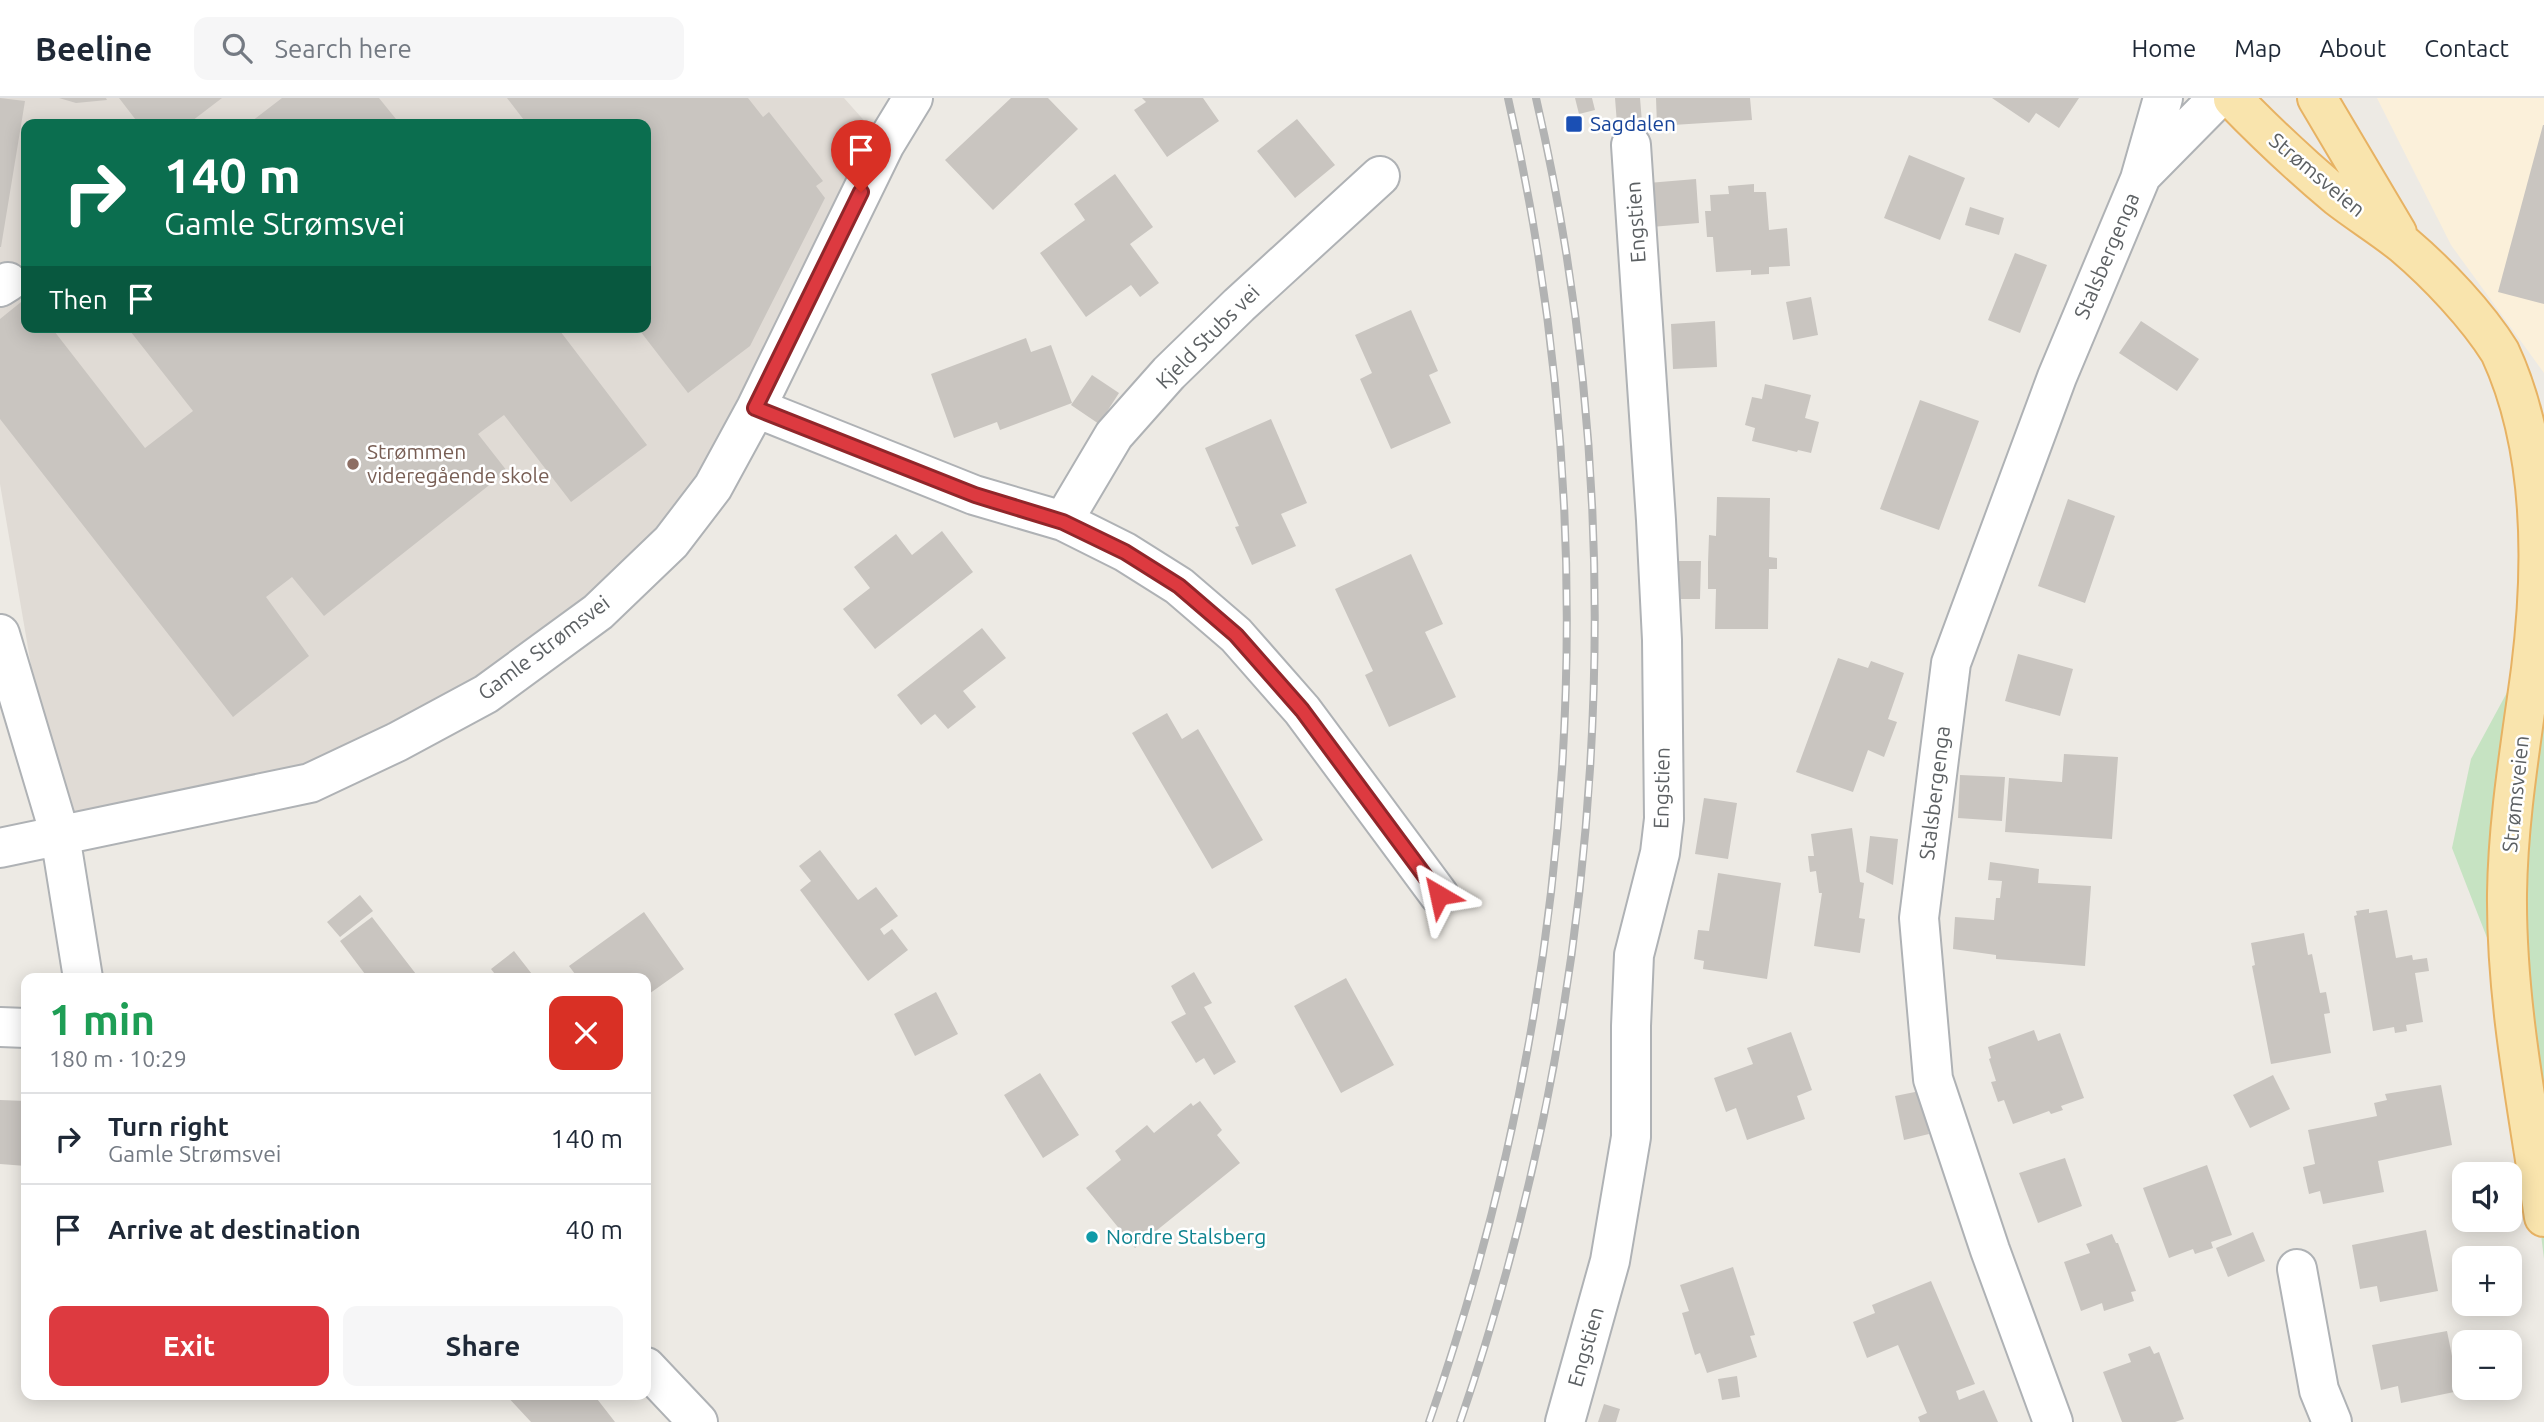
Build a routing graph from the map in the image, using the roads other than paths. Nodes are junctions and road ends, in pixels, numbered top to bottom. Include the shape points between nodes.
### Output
1 (913, 98) edge
2 (2164, 98) edge
3 (2225, 98) edge
4 (2318, 98) edge
5 (1631, 145) dead end
6 (1380, 176) dead end
7 (2140, 178) junction
8 (2405, 247) junction
9 (755, 408) junction
10 (1063, 522) junction
11 (0, 634) edge
12 (60, 835) junction
13 (0, 848) edge
14 (1439, 895) dead end
15 (82, 973) edge
16 (0, 1027) edge
17 (21, 1028) edge
18 (2544, 1217) edge
19 (2297, 1269) dead end
20 (651, 1372) edge
21 (698, 1422) edge
22 (1565, 1422) edge
23 (2053, 1422) edge
24 (2332, 1422) edge

1 - 9 street, Gamle Strømsvei via 885,144
2 - 7 street, Stalsbergenga
3 - 7 street
3 - 8 main road, Strømsveien via 2339,197
4 - 8 main road, Strømsveien
5 - 22 street, Engstien via 1662,640 1664,819 1634,955 1631,1138 1610,1261
6 - 10 street, Kjeld Stubs vei via 1169,373 1114,435
7 - 23 street, Stalsbergenga via 2057,377 1951,663 1919,918 1933,1079
8 - 18 main road, Strømsveien via 2470,311 2501,354 2526,408 2541,472 2544,546 2512,807 2507,895 2516,1028
9 - 10 street via 975,495
9 - 12 street, Gamle Strømsvei via 713,487 671,542 598,612 486,694 310,783
10 - 14 street via 1125,552 1179,586 1236,635 1302,710
11 - 12 street
12 - 13 street, Gamle Strømsvei
12 - 15 street
16 - 17 street
19 - 24 street via 2319,1390
20 - 21 street

